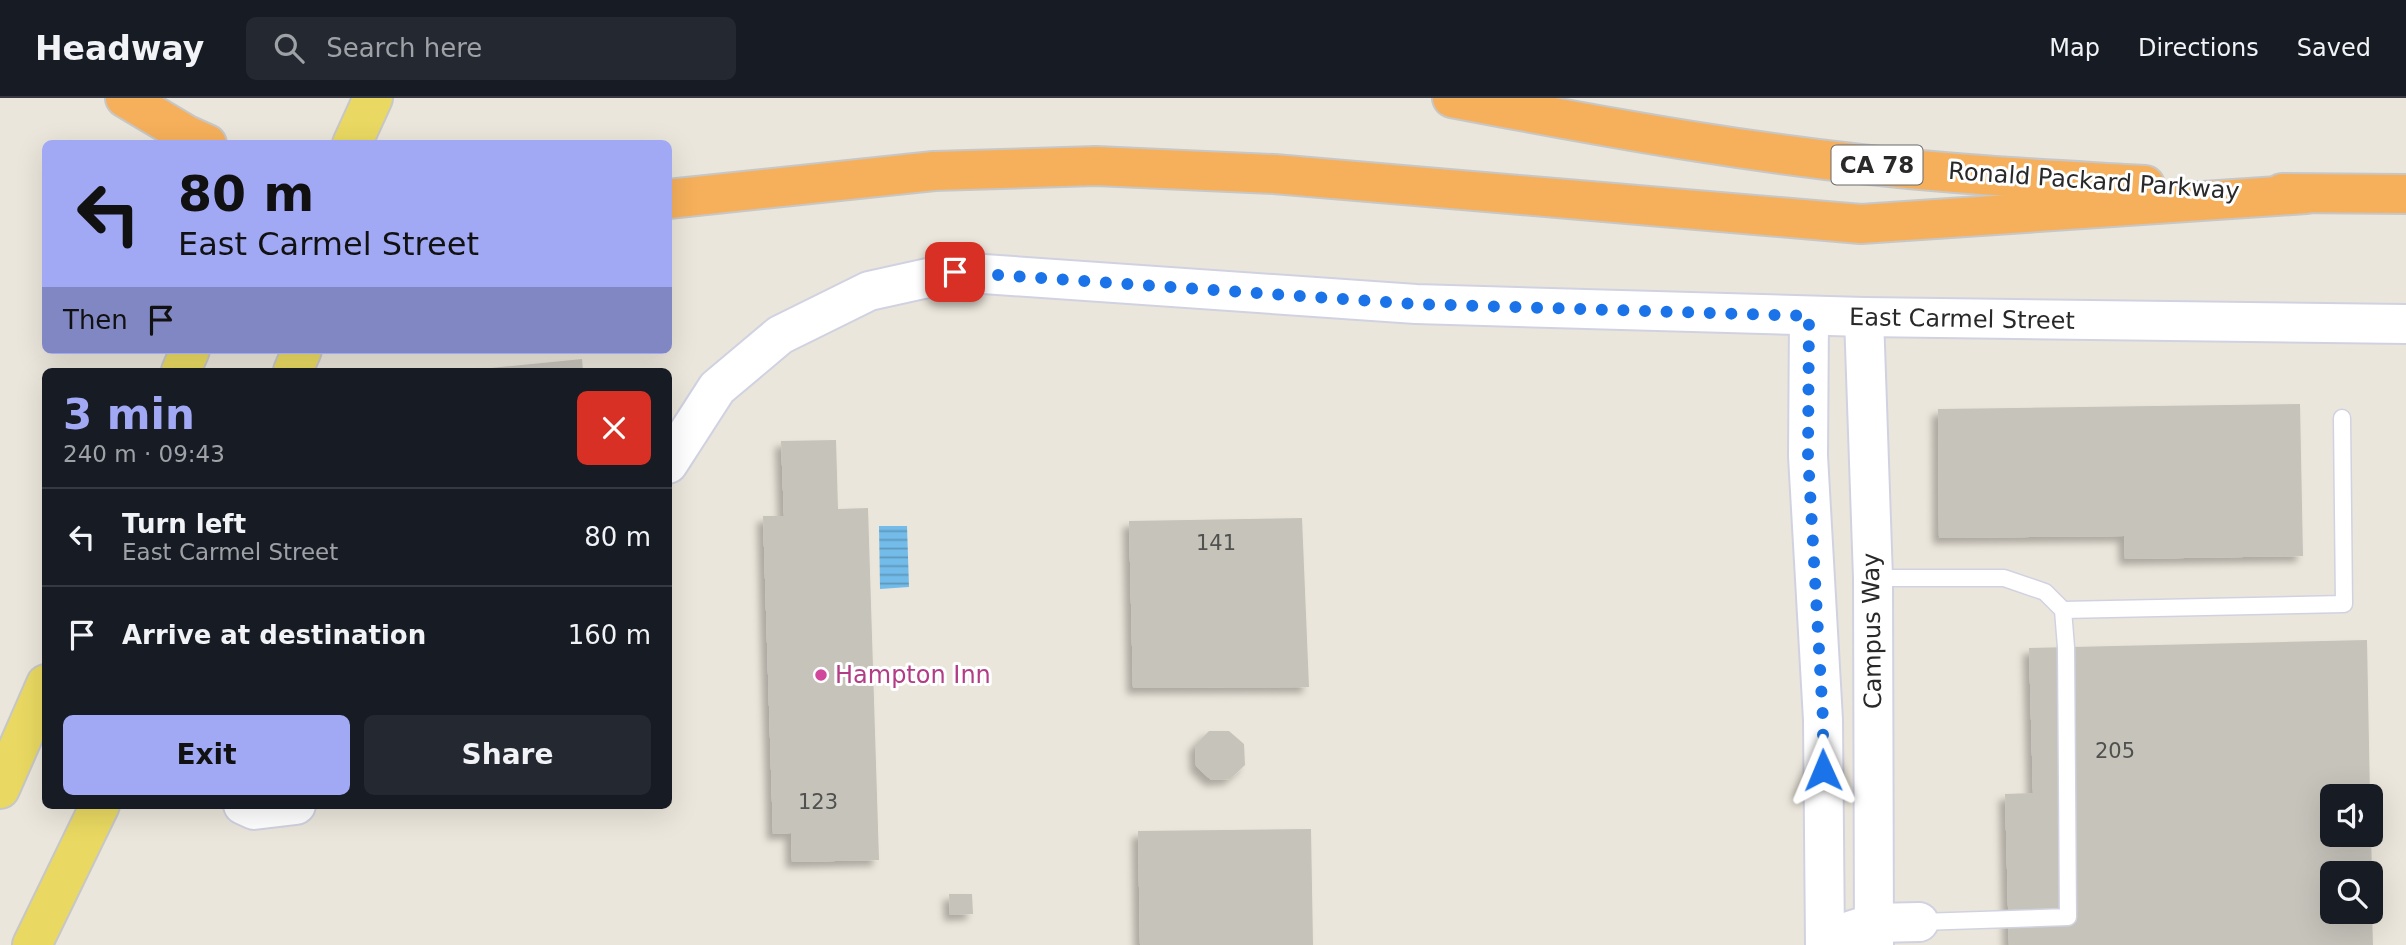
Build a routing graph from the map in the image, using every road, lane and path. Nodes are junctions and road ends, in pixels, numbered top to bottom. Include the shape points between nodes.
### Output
1 (125, 98) edge
2 (373, 98) edge
3 (1452, 98) edge
4 (198, 140) edge
5 (354, 140) edge
6 (2306, 194) junction
7 (2406, 194) edge
8 (672, 199) edge
9 (1809, 316) junction
10 (1864, 317) junction
11 (2406, 324) edge
12 (2342, 418) dead end
13 (672, 458) edge
14 (1873, 578) junction
15 (2063, 610) junction
16 (42, 693) edge
17 (0, 789) edge
18 (98, 809) edge
19 (1919, 922) joint
20 (1874, 934) edge
21 (32, 945) edge
22 (1825, 945) edge
23 (1835, 945) edge

1 - 4 highway
2 - 5 main road
3 - 6 highway, Ronald Packard Parkway / CA 78 via 1761,151 1943,172
6 - 7 highway, Ronald Packard Parkway / CA 78
6 - 8 highway via 1861,224 1274,174 1096,166 934,171
9 - 10 street, East Carmel Street
9 - 13 street, East Carmel Street via 1416,304 955,272 869,290 780,335 717,388
9 - 22 street via 1808,456 1823,720
10 - 11 street, East Carmel Street
10 - 14 street, Campus Way
12 - 15 lane via 2344,604
14 - 15 lane via 2004,578 2045,593
14 - 20 street, Campus Way
15 - 19 lane via 2068,917
16 - 17 main road
18 - 21 main road
19 - 20 street
20 - 23 street via 1848,931

